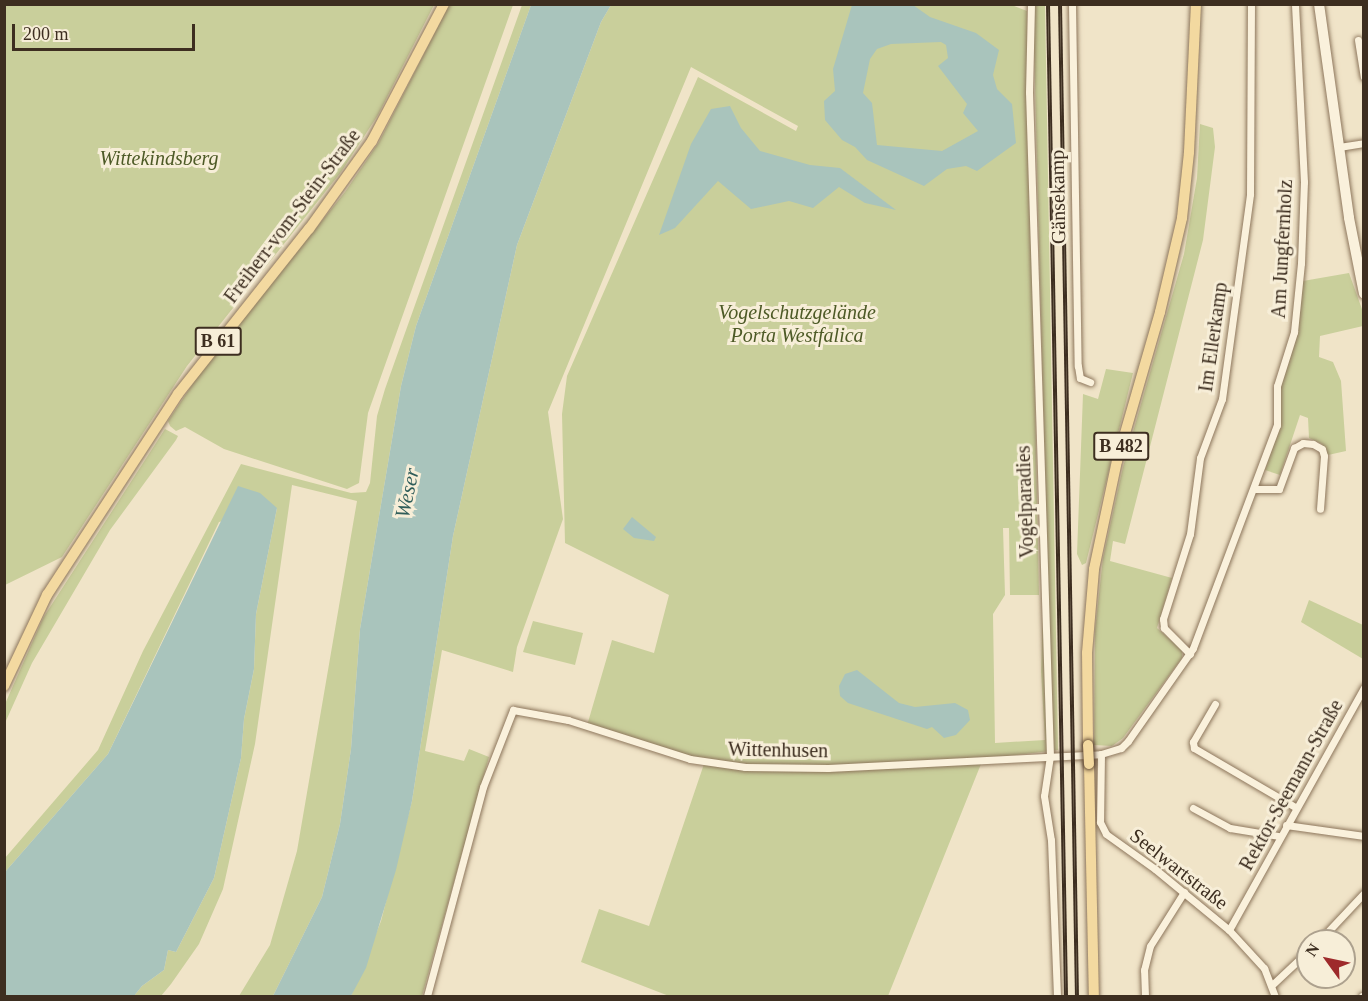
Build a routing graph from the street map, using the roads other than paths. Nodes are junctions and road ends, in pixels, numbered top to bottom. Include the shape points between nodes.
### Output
1 (444, 4) edge
2 (1031, 4) edge
3 (1072, 4) edge
4 (1196, 4) edge
5 (1251, 4) edge
6 (1295, 4) edge
7 (1319, 4) edge
8 (1358, 40) dead end
9 (1364, 77) edge
10 (1364, 143) edge
11 (1339, 147) junction
12 (1364, 294) edge
13 (1090, 382) dead end
14 (1255, 489) junction
15 (1320, 509) dead end
16 (1190, 654) junction
17 (4, 686) edge
18 (1364, 687) edge
19 (1215, 704) dead end
20 (1101, 754) junction
21 (1050, 756) junction
22 (1295, 807) junction
23 (1193, 808) dead end
24 (1286, 825) junction
25 (1280, 836) junction
26 (1364, 836) edge
27 (1184, 892) junction
28 (1364, 893) edge
29 (1330, 929) edge
30 (1228, 930) junction
31 (1296, 962) edge
32 (1273, 984) junction
33 (427, 996) edge
34 (1057, 996) edge
35 (1095, 996) edge
36 (1145, 996) edge
37 (1275, 996) edge

1 - 17 main road, Freiherr-vom-Stein-Straße / B 61 via 372,141 305,235 178,394 47,595
2 - 21 street, Vogelparadies via 1029,92
3 - 13 street, Gänsekamp via 1078,366 1080,378
4 - 35 main road, B 482, bridge via 1182,218 1160,312 1117,461 1094,569 1087,653
5 - 16 street, Im Ellerkamp via 1250,194 1222,399 1200,458 1190,534 1162,620 1164,628
6 - 14 street, Am Jungfernholz via 1304,182 1301,263 1294,332 1277,386 1278,425
7 - 11 street
8 - 9 street
10 - 11 street
11 - 12 street
14 - 15 street via 1279,489 1294,448 1303,442 1313,444 1322,449 1324,456
14 - 16 street, Am Jungfernholz
16 - 20 street, Am Jungfernholz via 1128,741 1121,748
18 - 22 street, Rektor-Seemann-Straße
19 - 22 street via 1193,742 1194,748
20 - 21 street, Am Jungfernholz
20 - 27 street, Seelwartstraße via 1102,829
21 - 33 street, Wittenhusen via 828,768 722,766 568,720 513,710 483,787
21 - 34 street, Vogelparadies via 1044,796 1051,840
22 - 24 street, Rektor-Seemann-Straße
23 - 25 street via 1230,828
24 - 25 street, Rektor-Seemann-Straße
24 - 26 street
25 - 30 street, Rektor-Seemann-Straße
27 - 30 street, Seelwartstraße
27 - 36 street via 1150,946 1144,970
28 - 29 street
30 - 32 street, Seelwartstraße via 1264,968
31 - 32 street
32 - 37 street, Seelwartstraße

